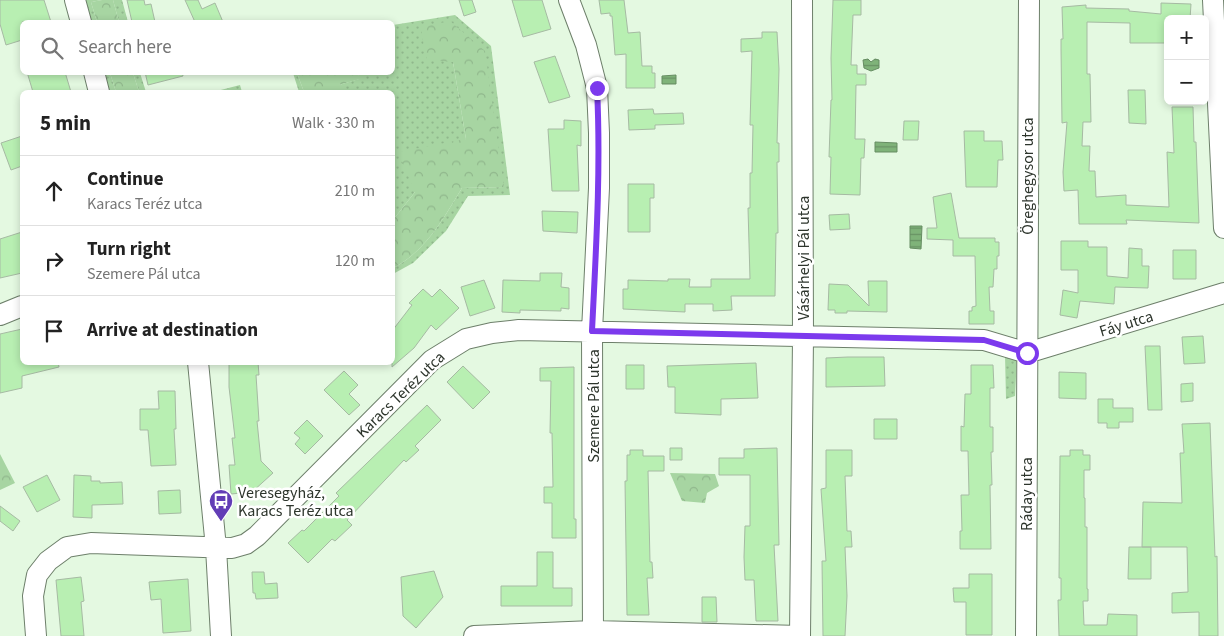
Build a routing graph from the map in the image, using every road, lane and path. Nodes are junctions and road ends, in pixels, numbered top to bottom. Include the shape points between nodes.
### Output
1 (75, 0) edge
2 (569, 0) edge
3 (802, 0) edge
4 (1029, 0) edge
5 (1213, 0) edge
6 (80, 20) edge
7 (95, 75) edge
8 (98, 90) edge
9 (1224, 228) edge
10 (1224, 293) edge
11 (20, 307) edge
12 (0, 315) edge
13 (1027, 329) junction
14 (592, 331) junction
15 (803, 337) junction
16 (984, 340) junction
17 (1027, 353) junction
18 (198, 365) edge
19 (216, 548) junction
20 (593, 634) edge
21 (36, 636) edge
22 (221, 636) edge
23 (474, 636) edge
24 (800, 636) edge
25 (1026, 636) edge

1 - 6 street
2 - 14 street, Szemere Pál utca via 586,45 597,88 599,188
3 - 15 street, Vásárhelyi Pál utca
4 - 13 street, Öreghegysor utca
5 - 9 street
7 - 8 street
10 - 17 street, Fáy utca
11 - 12 street
13 - 16 street, Karacs Teréz utca
13 - 17 street, Öreghegysor utca
14 - 15 street, Karacs Teréz utca
14 - 19 street, Karacs Teréz utca via 492,333 466,339 446,350 411,380 257,536 246,544
14 - 20 street, Szemere Pál utca
15 - 16 street, Karacs Teréz utca
15 - 24 street, Vásárhelyi Pál utca
16 - 17 street, Karacs Teréz utca
17 - 25 street, Ráday utca
18 - 19 street
19 - 21 street, Karacs Teréz utca via 92,543 67,547 36,575 33,596
19 - 22 street
20 - 23 street
20 - 24 street

